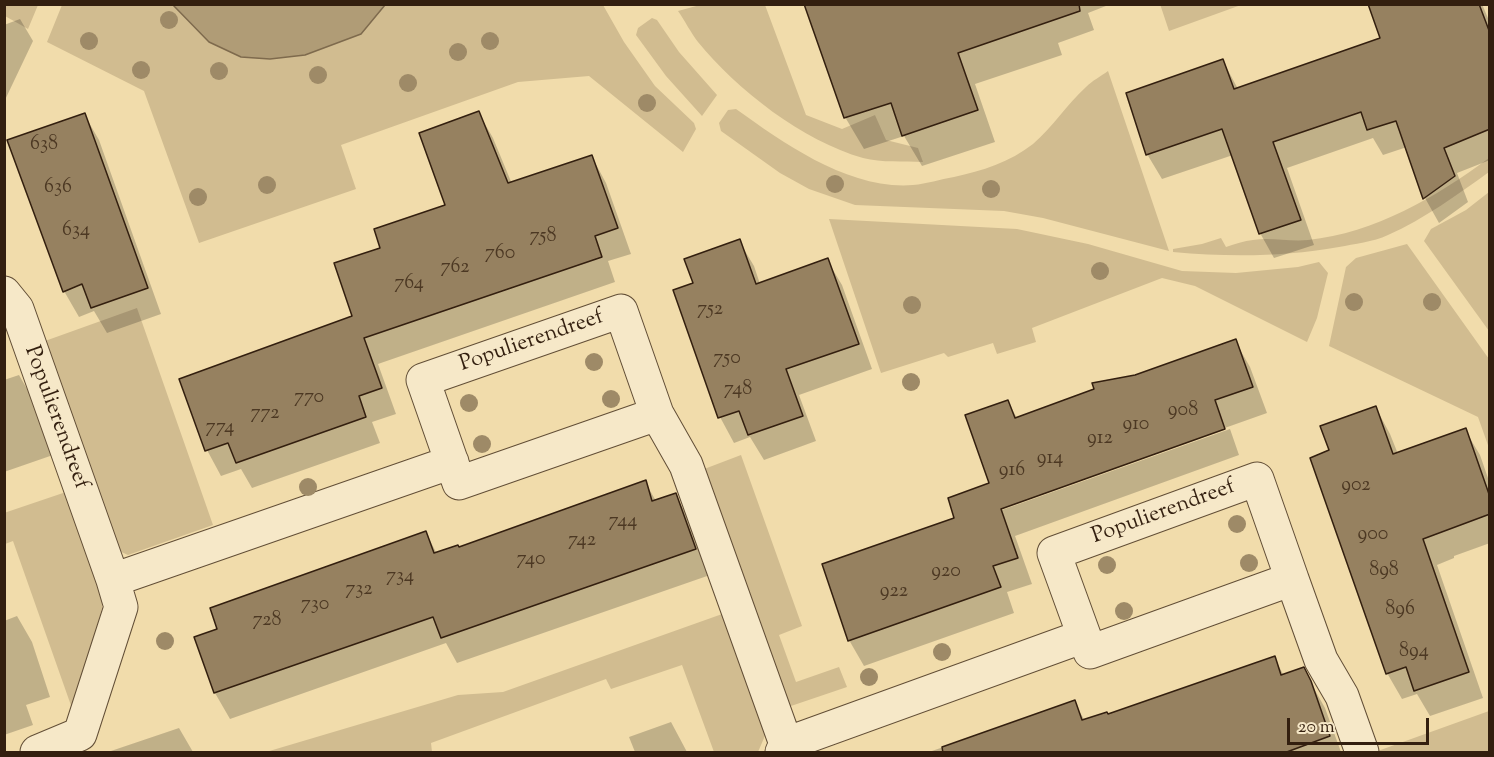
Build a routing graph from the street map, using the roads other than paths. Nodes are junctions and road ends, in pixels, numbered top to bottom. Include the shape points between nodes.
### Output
1 (4, 293) edge
2 (657, 414) junction
3 (452, 462) junction
4 (1292, 579) junction
5 (113, 580) junction
6 (1084, 636) junction
7 (784, 748) edge
8 (37, 753) edge
9 (1362, 753) edge

1 - 5 street, Populierendreef via 17,309
2 - 3 street, Populierendreef via 459,483
2 - 3 street, Populierendreef via 621,311 423,380
2 - 7 street, Populierendreef via 686,465
3 - 5 street
4 - 6 street via 1090,652
4 - 6 street, Populierendreef via 1257,479 1054,553
4 - 9 street, Populierendreef via 1321,660 1342,696
5 - 8 street, Populierendreef via 121,607 80,734
6 - 7 street, Populierendreef

